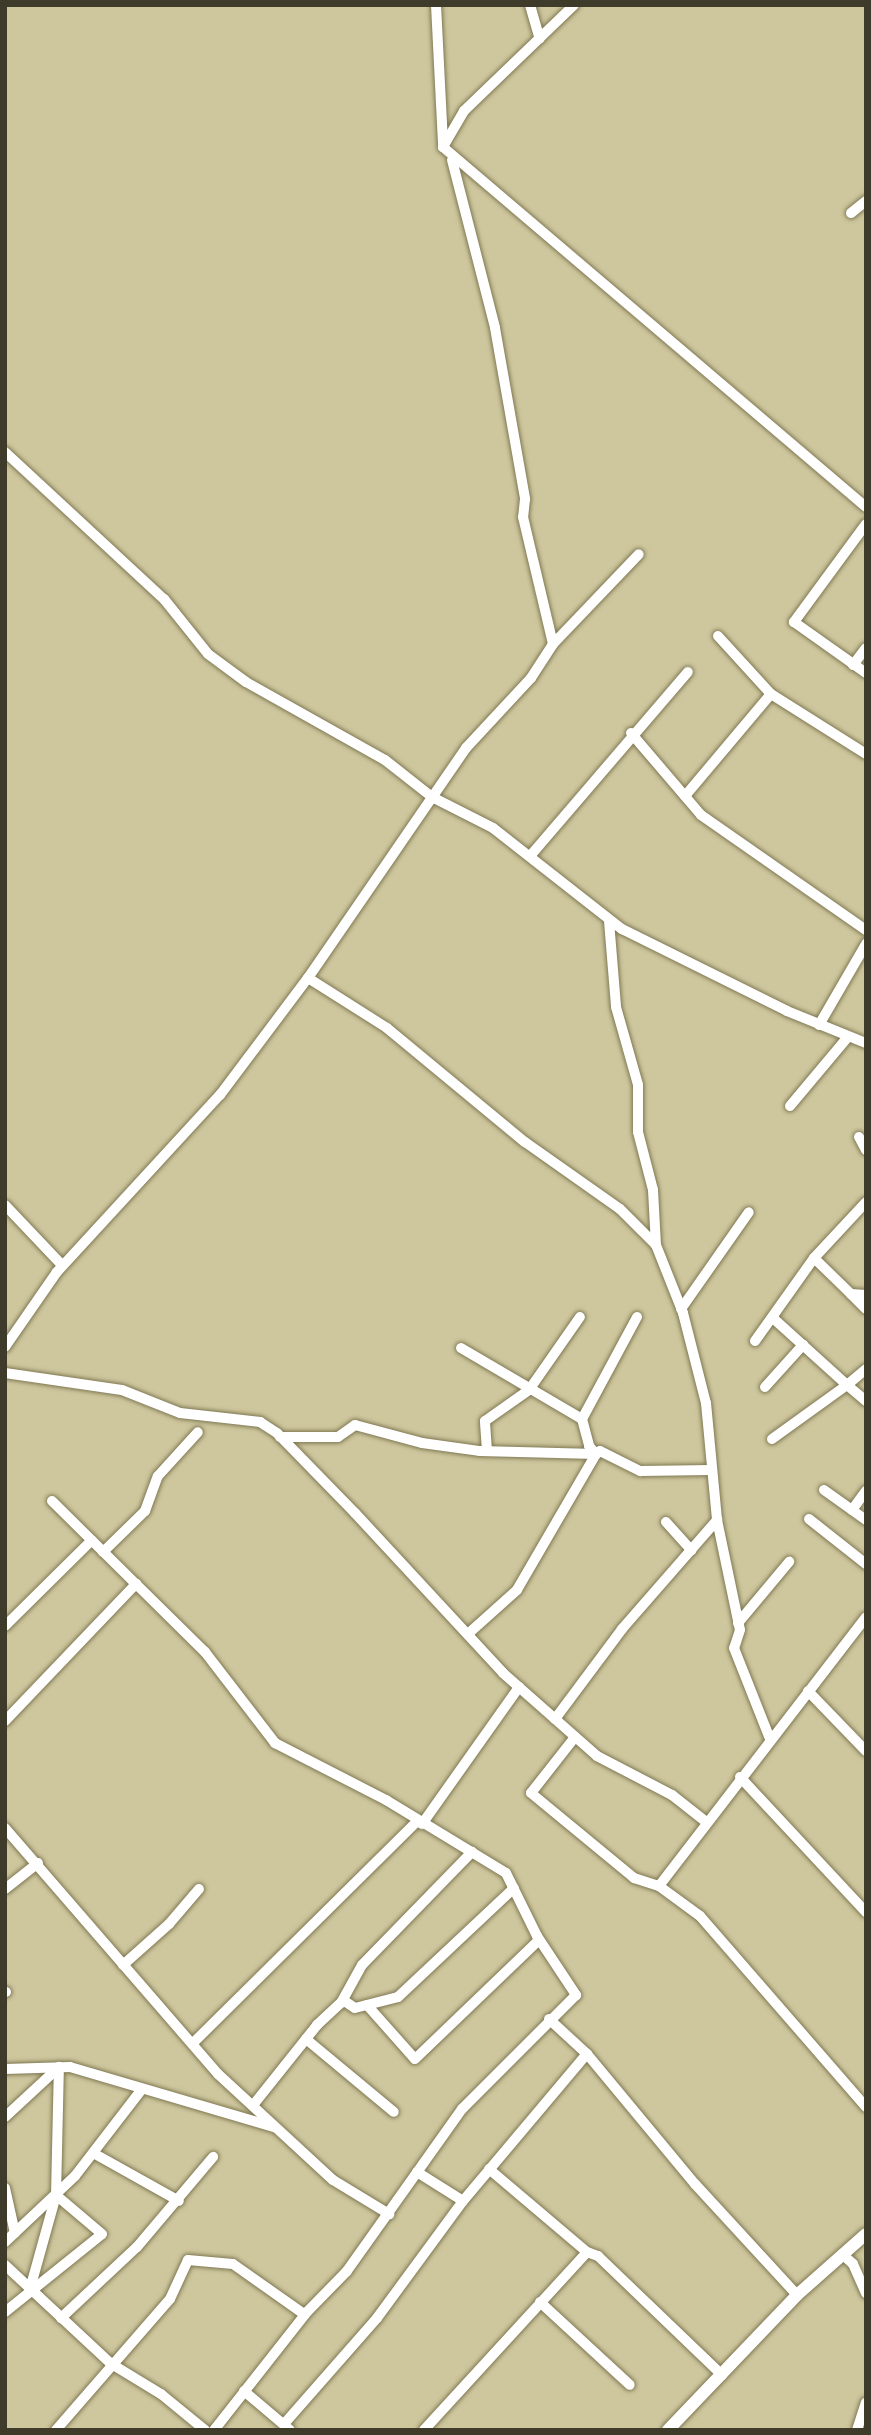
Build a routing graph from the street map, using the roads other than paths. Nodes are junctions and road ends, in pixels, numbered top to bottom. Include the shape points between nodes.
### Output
1 (436, 5) edge
2 (530, 5) edge
3 (574, 5) edge
4 (540, 39) junction
5 (443, 147) junction
6 (866, 201) edge
7 (851, 213) dead end
8 (5, 452) edge
9 (866, 507) edge
10 (866, 524) edge
11 (639, 554) dead end
12 (718, 636) dead end
13 (553, 644) junction
14 (866, 648) edge
15 (853, 665) junction
16 (688, 672) dead end
17 (866, 673) edge
18 (771, 694) junction
19 (631, 733) junction
20 (866, 754) edge
21 (685, 796) junction
22 (432, 797) junction
23 (531, 855) junction
24 (609, 921) junction
25 (866, 930) edge
26 (866, 944) edge
27 (308, 978) junction
28 (820, 1025) junction
29 (848, 1037) junction
30 (866, 1043) edge
31 (790, 1106) dead end
32 (859, 1137) dead end
33 (866, 1150) edge
34 (866, 1202) edge
35 (5, 1205) edge
36 (750, 1212) dead end
37 (656, 1245) junction
38 (814, 1258) junction
39 (62, 1265) junction
40 (851, 1294) junction
41 (866, 1295) edge
42 (681, 1309) junction
43 (866, 1309) edge
44 (580, 1317) dead end
45 (637, 1317) dead end
46 (774, 1319) junction
47 (755, 1341) dead end
48 (803, 1345) junction
49 (5, 1347) edge
50 (461, 1349) dead end
51 (866, 1369) edge
52 (5, 1373) edge
53 (848, 1385) junction
54 (765, 1387) dead end
55 (530, 1388) junction
56 (866, 1401) edge
57 (582, 1419) junction
58 (198, 1432) dead end
59 (280, 1437) junction
60 (772, 1438) dead end
61 (487, 1451) junction
62 (596, 1454) junction
63 (711, 1470) junction
64 (824, 1490) dead end
65 (866, 1492) edge
66 (52, 1501) dead end
67 (852, 1510) junction
68 (809, 1519) dead end
69 (717, 1520) junction
70 (866, 1520) edge
71 (666, 1522) dead end
72 (92, 1540) junction
73 (691, 1550) junction
74 (103, 1552) junction
75 (789, 1562) dead end
76 (866, 1564) edge
77 (136, 1584) junction
78 (866, 1617) edge
79 (738, 1623) junction
80 (5, 1626) edge
81 (468, 1634) junction
82 (519, 1687) junction
83 (807, 1691) junction
84 (555, 1719) junction
85 (5, 1721) edge
86 (575, 1738) junction
87 (770, 1739) junction
88 (866, 1751) edge
89 (740, 1777) junction
90 (705, 1821) junction
91 (420, 1822) junction
92 (5, 1828) edge
93 (471, 1852) junction
94 (38, 1863) junction
95 (659, 1886) junction
96 (514, 1888) junction
97 (5, 1889) edge
98 (198, 1889) dead end
99 (866, 1912) edge
100 (539, 1940) junction
101 (123, 1965) junction
102 (342, 2000) junction
103 (367, 2005) junction
104 (549, 2019) junction
105 (306, 2039) junction
106 (193, 2043) junction
107 (587, 2054) junction
108 (59, 2067) junction
109 (5, 2069) edge
110 (866, 2088) edge
111 (142, 2089) junction
112 (254, 2104) junction
113 (865, 2105) edge
114 (394, 2112) dead end
115 (5, 2117) edge
116 (278, 2129) junction
117 (95, 2154) junction
118 (213, 2157) dead end
119 (489, 2169) junction
120 (417, 2172) junction
121 (5, 2188) edge
122 (56, 2195) junction
123 (179, 2201) junction
124 (463, 2201) junction
125 (389, 2214) junction
126 (15, 2233) junction
127 (866, 2234) edge
128 (5, 2242) edge
129 (587, 2252) junction
130 (842, 2254) junction
131 (5, 2265) edge
132 (30, 2289) junction
133 (866, 2293) edge
134 (796, 2295) junction
135 (540, 2302) junction
136 (5, 2312) edge
137 (304, 2314) junction
138 (61, 2318) junction
139 (110, 2363) junction
140 (722, 2375) junction
141 (630, 2385) dead end
142 (244, 2391) junction
143 (866, 2402) edge
144 (287, 2427) edge
145 (860, 2429) edge
146 (56, 2430) edge
147 (205, 2430) edge
148 (214, 2430) edge
149 (424, 2430) edge
150 (668, 2430) edge

1 - 5 street
2 - 4 street
3 - 4 street
4 - 5 street via 464,111
5 - 9 street
5 - 13 street via 457,169 495,328 524,499 523,517
6 - 7 street
8 - 22 street via 164,599 208,654 288,709 385,760
10 - 15 street via 794,622
11 - 13 street
12 - 18 street
13 - 22 street via 531,678 466,748
14 - 15 street
15 - 17 street
16 - 19 street
18 - 20 street
18 - 21 street
19 - 21 street
19 - 23 street
21 - 25 street via 701,815 761,861 833,904
22 - 23 street via 470,813
22 - 27 street
23 - 24 street
24 - 28 street via 664,953
24 - 37 street via 616,1006 638,1085 638,1132 653,1190
26 - 28 street
27 - 37 street via 387,1028 525,1142 620,1209
27 - 39 street via 220,1095
28 - 29 street
29 - 30 street
29 - 31 street
32 - 33 street
34 - 38 street
35 - 39 street
36 - 42 street
37 - 42 street
38 - 40 street
38 - 46 street
39 - 49 street
40 - 41 street
40 - 43 street
42 - 63 street via 706,1403
44 - 55 street
45 - 57 street
46 - 47 street
46 - 48 street
48 - 53 street
48 - 54 street
50 - 55 street
51 - 53 street
52 - 59 street via 122,1390 180,1413 260,1422
53 - 56 street
53 - 60 street
55 - 57 street
55 - 61 street via 485,1421
57 - 62 street
58 - 74 street via 158,1476 145,1511
59 - 61 street via 338,1437 355,1425 422,1443
59 - 81 street
61 - 62 street
62 - 63 street via 600,1451 640,1471
62 - 81 street via 517,1590
63 - 69 street
64 - 67 street
65 - 67 street
66 - 72 street
67 - 70 street
68 - 76 street
69 - 73 street
69 - 79 street
71 - 73 street
72 - 74 street
72 - 80 street
73 - 84 street via 622,1629
74 - 77 street
75 - 79 street
77 - 85 street
77 - 91 street via 205,1652 275,1743
78 - 83 street
79 - 87 street via 734,1648
81 - 82 street
82 - 84 street
82 - 91 street
83 - 87 street
83 - 88 street
84 - 86 street
86 - 90 street via 623,1772 672,1795
86 - 95 street via 531,1793 634,1878
87 - 89 street
89 - 90 street
89 - 99 street
90 - 95 street
91 - 93 street
91 - 106 street
92 - 94 street
93 - 96 street via 506,1873
93 - 102 street via 362,1965
94 - 97 street
94 - 101 street
95 - 113 street via 700,1916
96 - 100 street
96 - 103 street via 398,1997
98 - 101 street via 169,1924
100 - 103 street via 415,2059
100 - 104 street via 576,1995
101 - 106 street
102 - 103 street via 355,2008
102 - 105 street
104 - 107 street
104 - 120 street via 462,2109
105 - 112 street
105 - 114 street
106 - 112 street via 218,2074
107 - 119 street
107 - 134 street via 695,2184
108 - 109 street
108 - 111 street
108 - 115 street
108 - 122 street
110 - 113 street
111 - 116 street
111 - 117 street
112 - 116 street
116 - 125 street via 333,2180
117 - 122 street
117 - 123 street
118 - 123 street
119 - 124 street
119 - 129 street
120 - 124 street
120 - 125 street
121 - 126 street
122 - 126 street
122 - 132 street
122 - 132 street via 102,2234 81,2255
123 - 138 street
124 - 144 street via 377,2318
125 - 137 street via 347,2271
126 - 128 street
127 - 130 street
129 - 135 street
129 - 140 street via 598,2256
130 - 133 street via 853,2264
130 - 134 street
131 - 132 street
132 - 136 street
132 - 138 street
134 - 140 street
135 - 141 street
135 - 149 street
137 - 139 street via 233,2264 188,2260 170,2299
137 - 142 street
138 - 139 street
139 - 146 street
139 - 147 street via 161,2394
140 - 150 street
142 - 144 street
142 - 148 street
143 - 145 street

